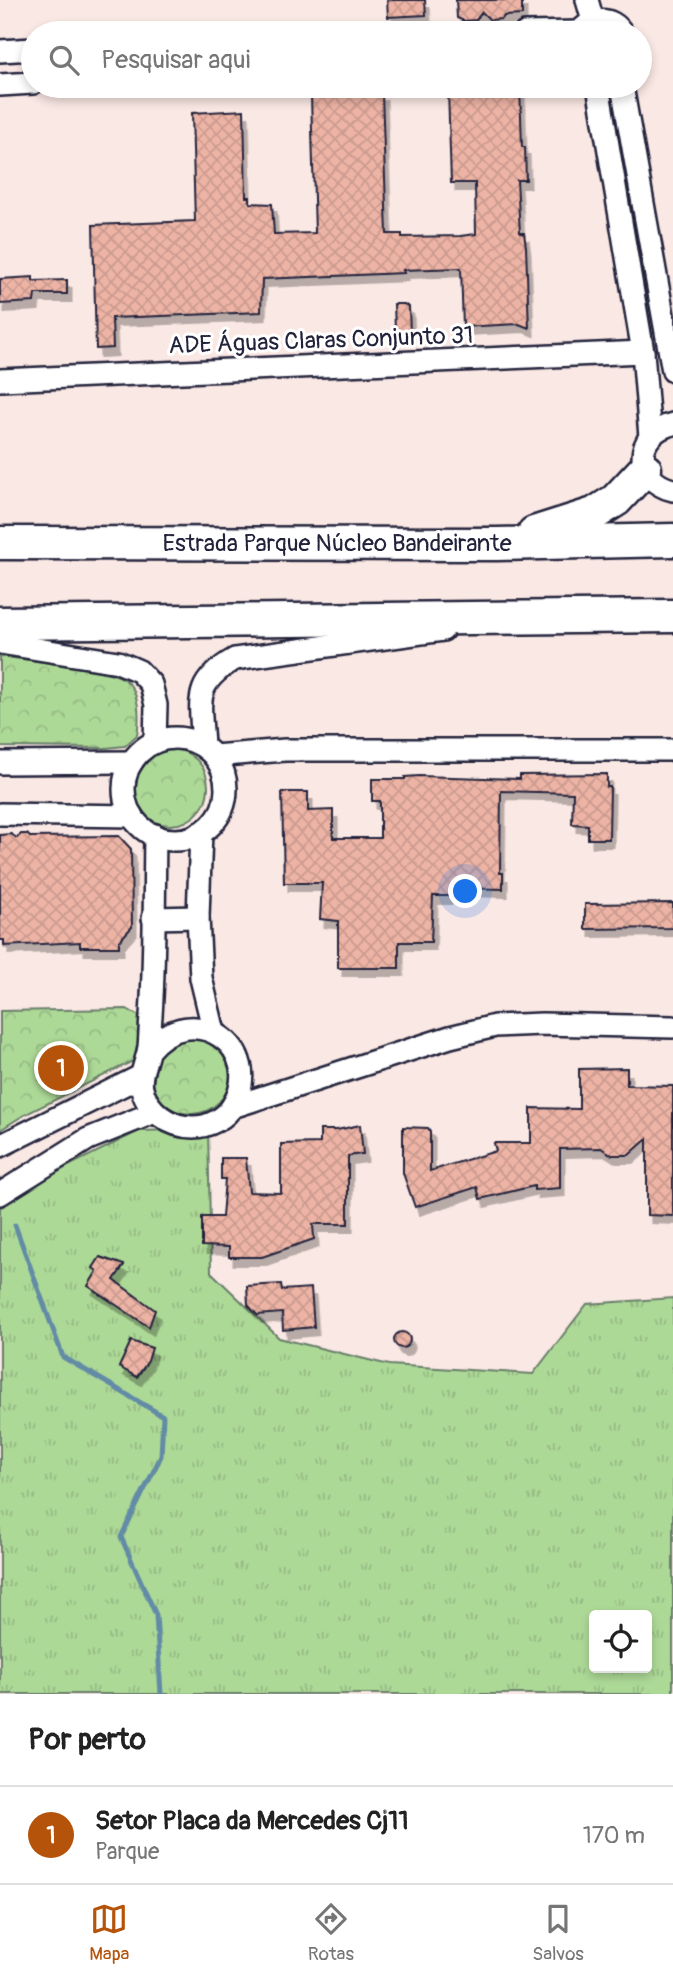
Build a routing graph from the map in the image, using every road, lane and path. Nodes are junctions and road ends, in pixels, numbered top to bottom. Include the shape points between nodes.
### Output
1 (587, 0) edge
2 (585, 21) edge
3 (21, 50) edge
4 (0, 51) edge
5 (21, 84) edge
6 (0, 85) edge
7 (600, 98) edge
8 (624, 98) edge
9 (643, 352) junction
10 (673, 371) edge
11 (0, 380) edge
12 (673, 424) edge
13 (650, 437) junction
14 (645, 469) junction
15 (673, 490) edge
16 (673, 540) edge
17 (0, 543) edge
18 (497, 544) junction
19 (673, 616) edge
20 (521, 617) junction
21 (0, 623) edge
22 (0, 643) edge
23 (156, 742) junction
24 (673, 750) edge
25 (209, 751) junction
26 (132, 762) junction
27 (0, 763) edge
28 (0, 814) edge
29 (132, 816) junction
30 (201, 832) junction
31 (155, 835) junction
32 (198, 917) junction
33 (153, 918) junction
34 (673, 1027) edge
35 (214, 1032) junction
36 (148, 1051) junction
37 (141, 1076) junction
38 (232, 1107) junction
39 (155, 1112) junction
40 (0, 1146) edge
41 (0, 1194) edge

1 - 2 street
3 - 4 street
5 - 6 street
7 - 9 street
8 - 10 street
9 - 11 street, ADE Águas Claras Conjunto 31
9 - 13 street
12 - 13 street
13 - 14 street via 643,453
14 - 15 street via 656,484
14 - 18 highway via 617,500 594,514
16 - 18 highway, Estrada Parque Núcleo Bandeirante
17 - 18 highway, Estrada Parque Núcleo Bandeirante
19 - 20 highway
20 - 21 highway
20 - 25 street via 235,659 208,677 201,696
22 - 23 street via 118,662 139,671 151,684
23 - 25 street via 188,740
23 - 26 street
24 - 25 street
25 - 30 street via 222,769 225,797 217,817
26 - 27 street
26 - 29 street via 124,789
28 - 29 street
29 - 31 street
30 - 31 street via 186,839
30 - 32 street
31 - 33 street
32 - 33 street
32 - 35 street via 201,978
33 - 36 street
34 - 38 street via 495,1026
35 - 36 street via 183,1028 163,1036
35 - 38 street via 228,1042 240,1065 240,1091
36 - 37 street
37 - 39 street
37 - 40 street
38 - 39 street via 216,1121 195,1127 180,1126
39 - 41 street via 88,1139

